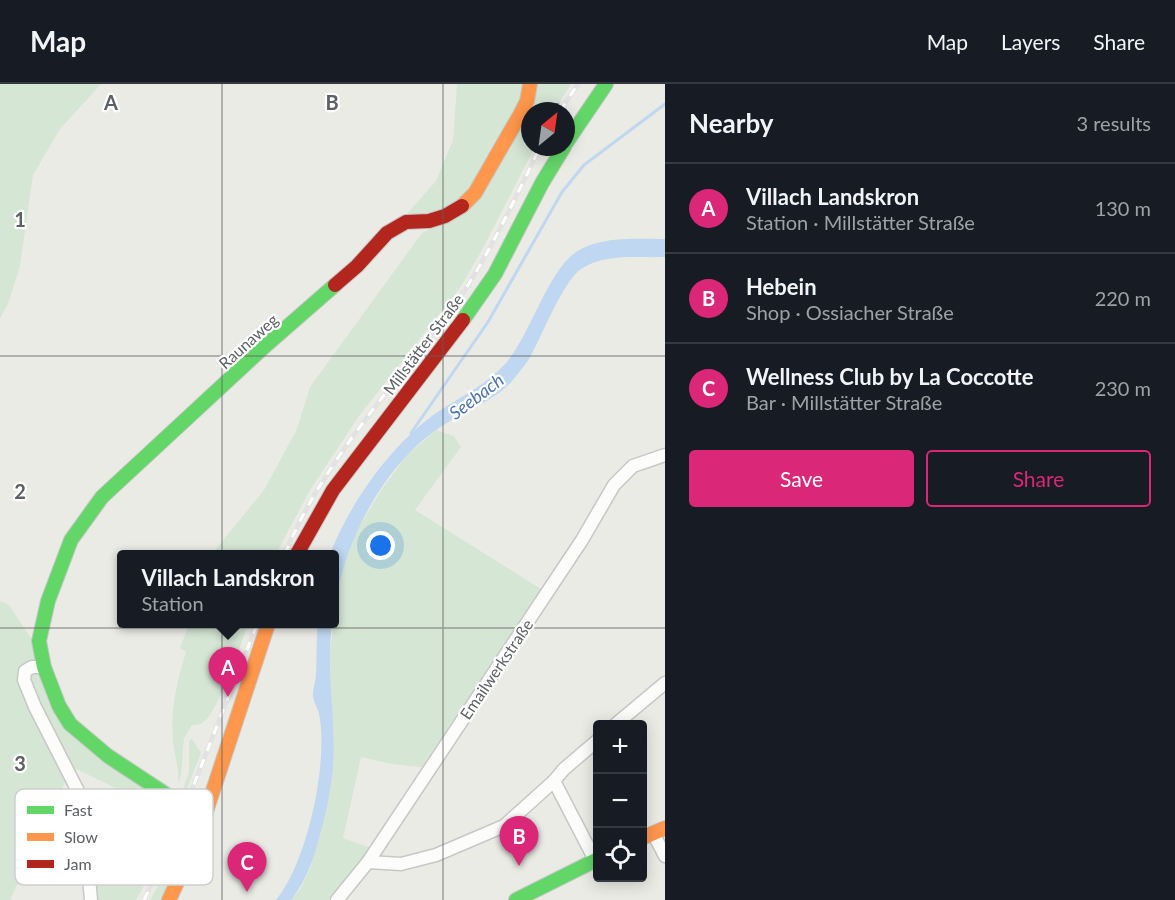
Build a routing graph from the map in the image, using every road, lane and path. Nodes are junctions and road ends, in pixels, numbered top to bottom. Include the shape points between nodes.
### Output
1 (530, 84) edge
2 (606, 84) edge
3 (575, 130) edge
4 (558, 156) edge
5 (665, 455) edge
6 (300, 550) edge
7 (267, 628) edge
8 (44, 667) junction
9 (665, 683) edge
10 (621, 720) edge
11 (593, 744) edge
12 (554, 781) junction
13 (77, 789) edge
14 (158, 789) edge
15 (213, 791) edge
16 (653, 833) edge
17 (593, 853) edge
18 (665, 856) edge
19 (593, 861) edge
20 (368, 862) junction
21 (90, 885) edge
22 (176, 885) edge
23 (91, 900) edge
24 (169, 900) edge
25 (337, 900) edge
26 (516, 900) edge

1 - 8 street, Raunaweg via 521,113 468,201 445,216 406,222 387,233 357,266 102,497 71,540 48,601 39,641
2 - 3 street, Millstätter Straße
4 - 6 street, Millstätter Straße via 495,274 333,490
5 - 20 street, Emailwerkstraße via 633,466 614,485 582,540
7 - 15 street
8 - 13 street via 32,666 24,680
8 - 14 street, Raunaweg via 70,724 108,756
9 - 10 street
11 - 12 street
12 - 17 street
12 - 20 street via 504,826 436,855 401,864
16 - 18 street
19 - 26 street
20 - 25 street, Emailwerkstraße
21 - 23 street
22 - 24 street

